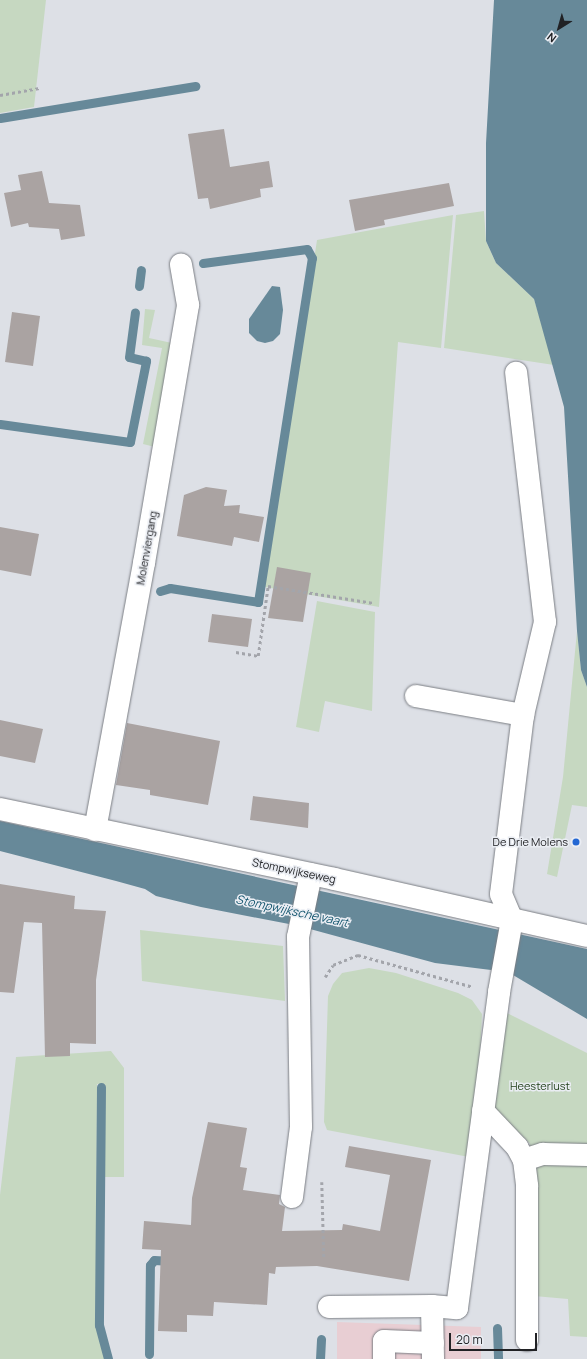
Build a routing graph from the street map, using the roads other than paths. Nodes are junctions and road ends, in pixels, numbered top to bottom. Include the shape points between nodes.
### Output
1 (181, 265) dead end
2 (516, 373) dead end
3 (416, 696) dead end
4 (523, 715) junction
5 (0, 809) edge
6 (95, 830) junction
7 (310, 879) junction
8 (511, 926) junction
9 (587, 936) edge
10 (483, 1112) junction
11 (587, 1156) edge
12 (524, 1160) junction
13 (292, 1197) dead end
14 (432, 1306) junction
15 (329, 1307) dead end
16 (527, 1340) dead end
17 (433, 1351) edge
18 (384, 1359) edge

1 - 6 street, Molenviergang via 188,305
2 - 4 street via 545,622
3 - 4 street
4 - 8 street via 501,894
5 - 6 street, Stompwijkseweg
6 - 7 street, Stompwijkseweg
7 - 8 street, Stompwijkseweg
7 - 13 street via 298,937 301,1127
8 - 9 street, Stompwijkseweg
8 - 10 street via 500,985
10 - 12 street via 517,1147
10 - 14 street via 457,1308
11 - 12 street via 543,1154
12 - 16 street via 527,1186
14 - 15 street
14 - 17 street
17 - 18 street via 384,1341

